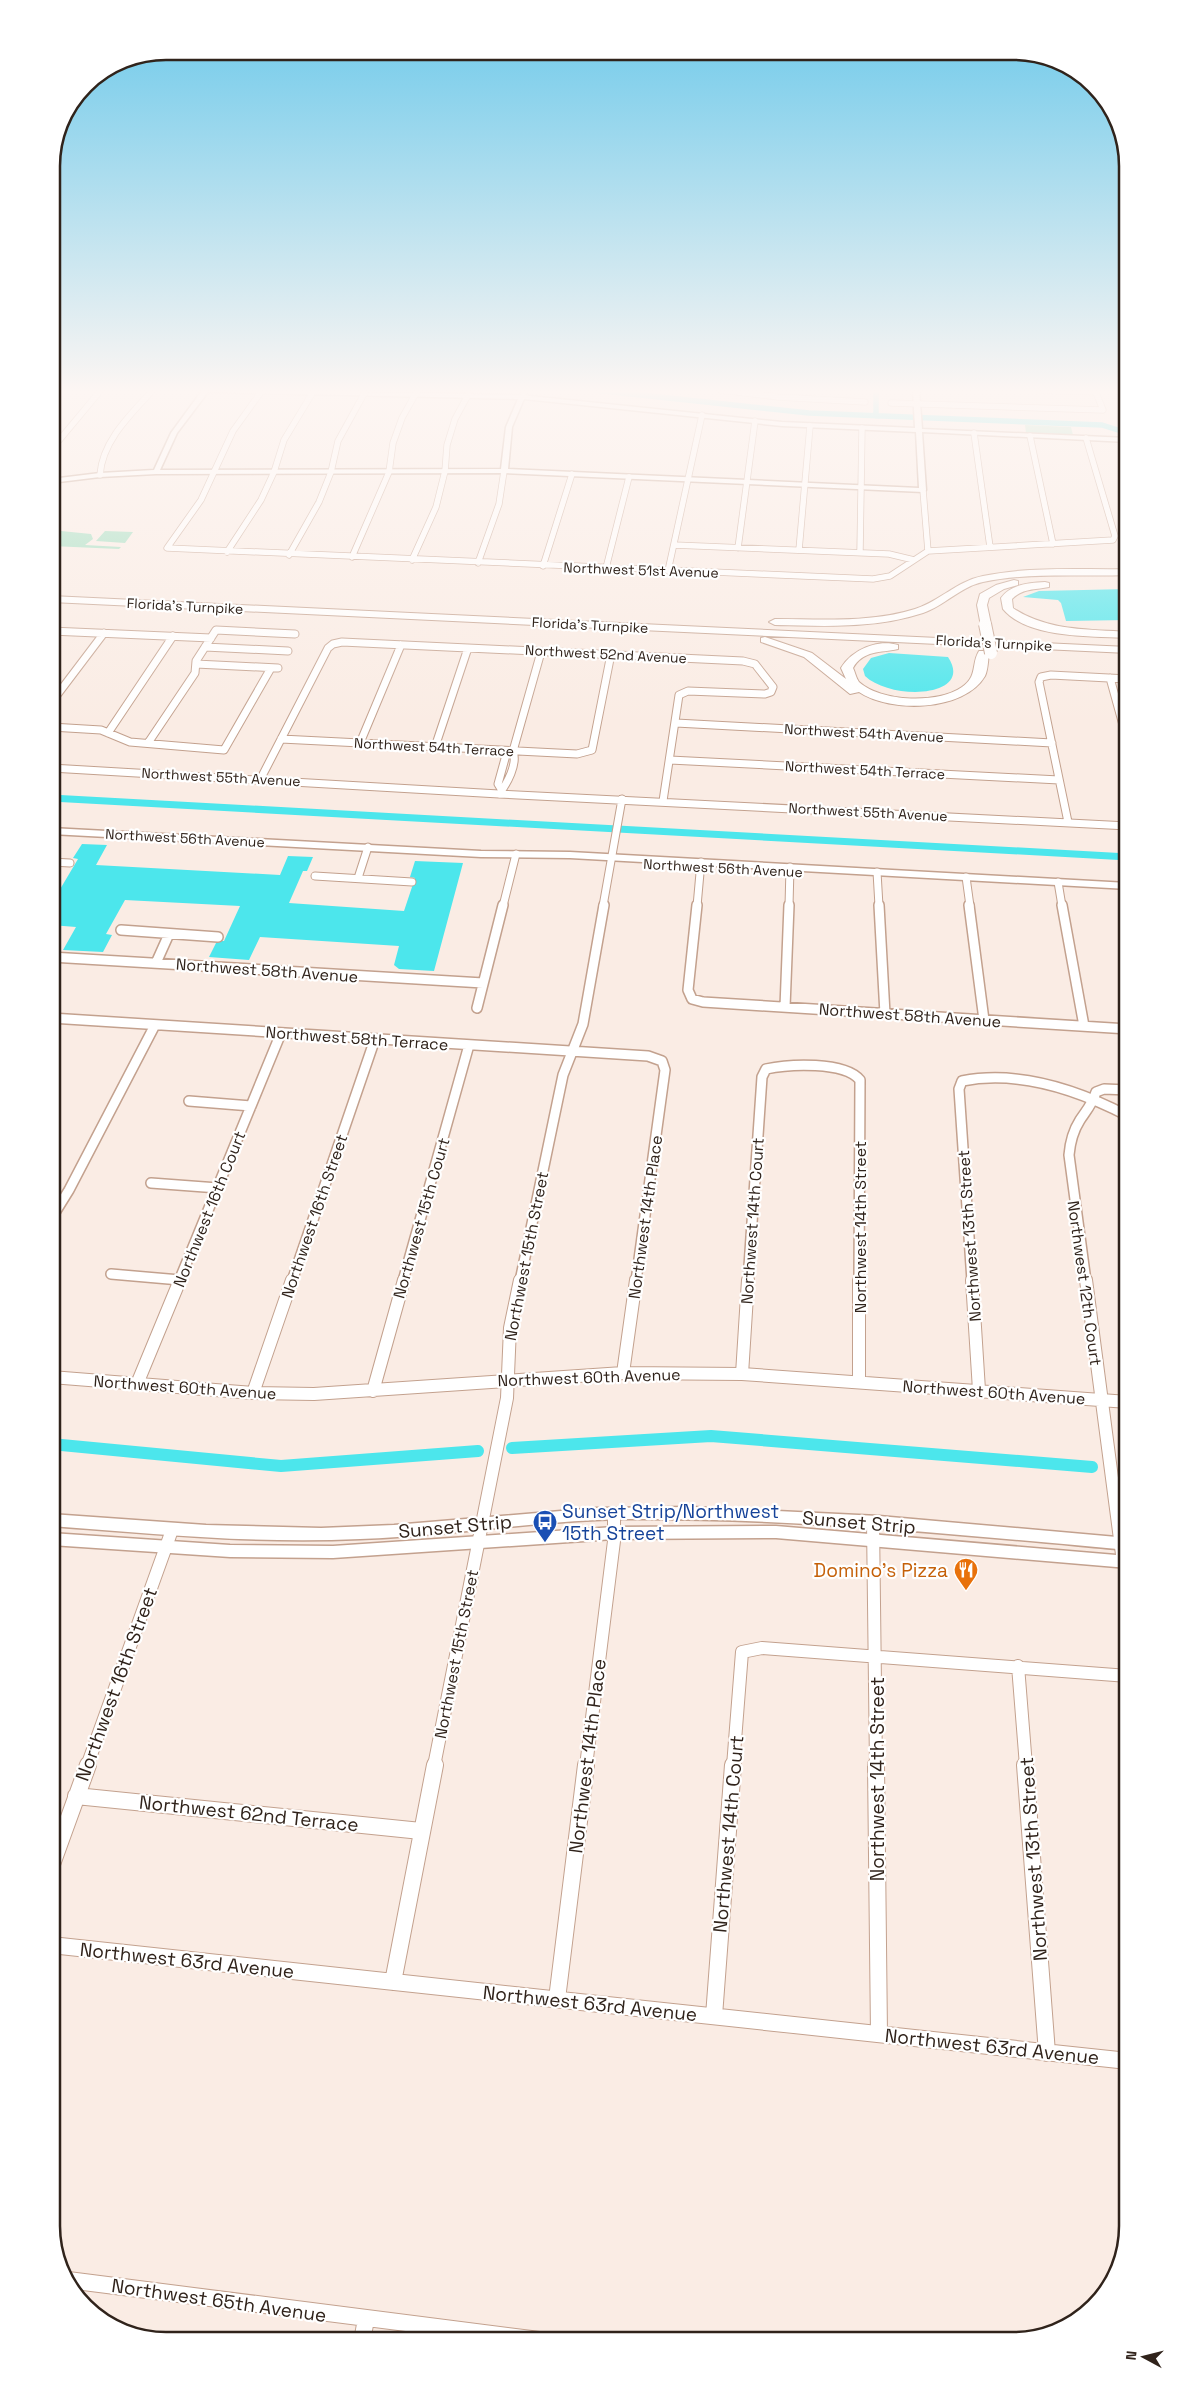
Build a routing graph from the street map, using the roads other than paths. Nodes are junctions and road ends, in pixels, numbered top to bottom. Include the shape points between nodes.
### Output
1 (200, 502) edge
2 (261, 502) edge
3 (319, 502) edge
4 (378, 502) edge
5 (437, 502) edge
6 (499, 502) edge
7 (563, 502) edge
8 (623, 502) edge
9 (683, 502) edge
10 (744, 502) edge
11 (803, 502) edge
12 (862, 502) edge
13 (924, 502) edge
14 (984, 502) edge
15 (1044, 502) edge
16 (1105, 502) edge
17 (1053, 544) junction
18 (674, 545) junction
19 (990, 547) junction
20 (738, 548) junction
21 (799, 550) junction
22 (928, 551) junction
23 (227, 552) junction
24 (860, 552) junction
25 (289, 555) junction
26 (352, 557) junction
27 (412, 560) junction
28 (914, 560) junction
29 (478, 563) junction
30 (543, 566) junction
31 (606, 568) junction
32 (668, 571) junction
33 (1119, 572) edge
34 (1085, 574) junction
35 (1119, 580) edge
36 (1119, 581) edge
37 (60, 593) edge
38 (60, 599) edge
39 (730, 623) junction
40 (982, 624) junction
41 (693, 630) junction
42 (60, 631) edge
43 (104, 633) junction
44 (295, 634) dead end
45 (1119, 634) edge
46 (173, 636) junction
47 (210, 638) junction
48 (1119, 640) edge
49 (401, 645) junction
50 (205, 647) junction
51 (468, 648) junction
52 (1119, 650) edge
53 (288, 651) dead end
54 (541, 652) junction
55 (987, 653) junction
56 (612, 654) junction
57 (1119, 655) edge
58 (196, 664) junction
59 (1110, 678) junction
60 (1119, 678) edge
61 (60, 691) edge
62 (1119, 710) edge
63 (676, 724) junction
64 (60, 728) edge
65 (108, 733) junction
66 (281, 739) junction
67 (148, 743) junction
68 (360, 743) junction
69 (1052, 743) junction
70 (435, 747) junction
71 (513, 750) junction
72 (670, 760) junction
73 (60, 769) edge
74 (260, 780) junction
75 (1059, 780) junction
76 (500, 792) junction
77 (622, 799) junction
78 (663, 801) junction
79 (1068, 822) junction
80 (1119, 825) edge
81 (60, 832) edge
82 (367, 850) junction
83 (515, 856) junction
84 (611, 860) junction
85 (60, 862) edge
86 (70, 863) dead end
87 (701, 864) junction
88 (790, 870) junction
89 (877, 874) junction
90 (316, 876) dead end
91 (358, 878) junction
92 (967, 880) junction
93 (412, 882) dead end
94 (1058, 885) junction
95 (1119, 886) edge
96 (1119, 890) edge
97 (121, 930) dead end
98 (169, 934) junction
99 (218, 936) dead end
100 (60, 958) edge
101 (156, 963) junction
102 (483, 983) junction
103 (785, 1007) junction
104 (477, 1008) dead end
105 (885, 1014) junction
106 (60, 1019) edge
107 (984, 1020) junction
108 (155, 1025) junction
109 (1084, 1026) junction
110 (1119, 1028) edge
111 (281, 1033) junction
112 (375, 1039) junction
113 (469, 1045) junction
114 (572, 1051) junction
115 (662, 1061) joint
116 (766, 1069) joint
117 (1119, 1090) edge
118 (1094, 1100) junction
119 (189, 1102) dead end
120 (251, 1106) junction
121 (1119, 1112) edge
122 (152, 1183) dead end
123 (218, 1188) junction
124 (60, 1204) edge
125 (111, 1274) dead end
126 (180, 1280) junction
127 (623, 1373) junction
128 (742, 1374) junction
129 (60, 1378) edge
130 (509, 1380) junction
131 (859, 1382) junction
132 (137, 1384) junction
133 (979, 1390) junction
134 (373, 1391) junction
135 (253, 1393) junction
136 (1102, 1400) junction
137 (1119, 1401) edge
138 (1119, 1511) edge
139 (614, 1514) junction
140 (60, 1521) edge
141 (873, 1523) junction
142 (481, 1524) junction
143 (172, 1530) junction
144 (391, 1531) junction
145 (614, 1533) junction
146 (60, 1540) edge
147 (873, 1541) junction
148 (478, 1542) junction
149 (1119, 1544) edge
150 (165, 1548) junction
151 (392, 1549) junction
152 (1119, 1561) edge
153 (876, 1656) junction
154 (1018, 1666) junction
155 (1119, 1675) edge
156 (76, 1796) junction
157 (421, 1831) junction
158 (60, 1841) edge
159 (60, 1946) edge
160 (392, 1982) junction
161 (557, 1999) junction
162 (714, 2016) junction
163 (879, 2034) junction
164 (1047, 2052) junction
165 (1119, 2060) edge
166 (75, 2281) edge
167 (366, 2319) junction
168 (364, 2332) edge
169 (474, 2332) edge

1 - 23 street, Northwest 51st Avenue via 167,548
2 - 23 street
3 - 25 street
4 - 26 street
5 - 27 street
6 - 29 street
7 - 30 street
8 - 31 street
9 - 18 street
10 - 20 street
11 - 21 street
12 - 24 street
13 - 22 street
14 - 19 street
15 - 17 street
16 - 17 street via 1115,536 1113,540
17 - 19 street
18 - 20 street
18 - 32 street
19 - 22 street
20 - 21 street
21 - 24 street
22 - 28 street, Northwest 51st Avenue
23 - 25 street, Northwest 51st Avenue
24 - 28 street
25 - 26 street, Northwest 51st Avenue
26 - 27 street, Northwest 51st Avenue
27 - 29 street, Northwest 51st Avenue
28 - 32 street, Northwest 51st Avenue via 890,576 873,578
29 - 30 street, Northwest 51st Avenue
30 - 31 street, Northwest 51st Avenue
31 - 32 street, Northwest 51st Avenue
33 - 34 highway
34 - 39 highway via 994,577 972,581 922,610 872,620
34 - 40 highway via 1018,579 989,587 976,600
35 - 40 highway via 1030,582 1000,587 988,593 983,600
36 - 45 highway via 1032,586 1013,592 1005,602 1015,616 1036,625 1066,631
37 - 39 highway, Florida's Turnpike
38 - 41 highway, Florida's Turnpike
39 - 48 highway, Florida's Turnpike
40 - 55 highway, bridge
41 - 52 highway, Florida's Turnpike
41 - 55 highway via 758,639 791,648 822,664 852,690 869,698 902,704 936,704 968,694 988,675
42 - 43 street
43 - 46 street
43 - 61 street
44 - 47 street via 216,630
46 - 47 street
46 - 65 street
47 - 50 street
49 - 51 street, Northwest 52nd Avenue
49 - 66 street, Northwest 52nd Avenue via 333,644
49 - 68 street
50 - 53 street
50 - 58 street
51 - 54 street, Northwest 52nd Avenue
51 - 70 street
54 - 56 street, Northwest 52nd Avenue
54 - 71 street
55 - 57 highway via 977,680 955,696 935,701 903,702 873,695 854,684 847,673 854,658 887,647
56 - 63 street, Northwest 52nd Avenue via 750,662 774,687 765,694 682,692
56 - 71 street, Northwest 54th Terrace via 592,750 577,754
58 - 67 street via 195,673
58 - 67 street via 275,668 224,750
59 - 60 street
59 - 62 street
59 - 69 street via 1041,677
63 - 69 street, Northwest 54th Avenue
63 - 72 street
64 - 65 street
65 - 67 street via 130,742
66 - 68 street, Northwest 54th Terrace
66 - 74 street
68 - 70 street, Northwest 54th Terrace
69 - 75 street
70 - 71 street, Northwest 54th Terrace
71 - 76 street via 515,756 508,784
72 - 75 street, Northwest 54th Terrace
72 - 78 street
73 - 74 street, Northwest 55th Avenue
74 - 76 street, Northwest 55th Avenue
75 - 79 street
76 - 77 street, Northwest 55th Avenue
77 - 78 street, Northwest 55th Avenue
77 - 84 street, Northwest 15th Street
78 - 79 street, Northwest 55th Avenue
79 - 80 street, Northwest 55th Avenue
81 - 82 street, Northwest 56th Avenue
82 - 83 street, Northwest 56th Avenue via 467,858
82 - 91 street
83 - 84 street, Northwest 56th Avenue
83 - 102 street
84 - 87 street, Northwest 56th Avenue
84 - 114 street, Northwest 15th Street via 583,1024
85 - 86 street
87 - 88 street, Northwest 56th Avenue
87 - 103 street, Northwest 58th Avenue via 688,990 692,999
88 - 89 street, Northwest 56th Avenue
88 - 103 street
89 - 92 street, Northwest 56th Avenue
89 - 105 street
90 - 91 street
91 - 93 street
92 - 94 street, Northwest 56th Avenue
92 - 107 street
94 - 95 street, Northwest 56th Avenue
94 - 96 street, Northwest 56th Avenue
94 - 109 street
97 - 98 street
98 - 99 street
98 - 101 street
100 - 101 street, Northwest 58th Avenue
101 - 102 street, Northwest 58th Avenue
102 - 104 street
103 - 105 street, Northwest 58th Avenue
105 - 107 street, Northwest 58th Avenue
106 - 108 street, Northwest 58th Terrace
107 - 109 street, Northwest 58th Avenue
108 - 111 street, Northwest 58th Terrace
108 - 124 street
109 - 110 street, Northwest 58th Avenue
111 - 112 street, Northwest 58th Terrace
111 - 120 street, Northwest 16th Court
112 - 113 street, Northwest 58th Terrace
112 - 135 street, Northwest 16th Street
113 - 114 street, Northwest 58th Terrace
113 - 134 street, Northwest 15th Court
114 - 115 street, Northwest 58th Terrace via 648,1056
114 - 130 street, Northwest 15th Street via 563,1075 510,1328
115 - 127 street, Northwest 14th Place via 665,1070
116 - 128 street, Northwest 14th Court via 762,1077
116 - 131 street, Northwest 14th Street via 777,1065 843,1070 854,1073 860,1080
117 - 118 street via 1099,1089
118 - 121 street
118 - 133 street, Northwest 13th Street via 1056,1087 1017,1080 974,1078 962,1081 959,1089
118 - 136 street, Northwest 12th Court via 1078,1123 1069,1155
119 - 120 street
120 - 123 street, Northwest 16th Court
122 - 123 street
123 - 126 street, Northwest 16th Court
125 - 126 street
126 - 132 street, Northwest 16th Court
127 - 128 street, Northwest 60th Avenue
127 - 130 street, Northwest 60th Avenue
128 - 131 street, Northwest 60th Avenue
129 - 132 street, Northwest 60th Avenue
130 - 134 street, Northwest 60th Avenue
130 - 142 street, Northwest 15th Street
131 - 133 street, Northwest 60th Avenue
132 - 135 street, Northwest 60th Avenue
133 - 136 street, Northwest 60th Avenue
134 - 135 street, Northwest 60th Avenue
136 - 137 street, Northwest 60th Avenue
136 - 138 street, Northwest 12th Court
139 - 141 street, Sunset Strip via 772,1516
139 - 142 street, Sunset Strip
139 - 145 street, Northwest 14th Place
140 - 143 street, Sunset Strip
141 - 147 street, Northwest 14th Street
141 - 149 street, Sunset Strip
142 - 144 street, Sunset Strip
142 - 148 street, Northwest 15th Street
143 - 144 street, Sunset Strip via 284,1534
143 - 150 street, Northwest 16th Street
144 - 151 street
145 - 147 street, Sunset Strip via 776,1532
145 - 148 street, Sunset Strip
145 - 161 street, Northwest 14th Place
146 - 150 street, Sunset Strip
147 - 152 street, Sunset Strip
147 - 153 street, Northwest 14th Street
148 - 151 street, Sunset Strip
148 - 157 street, Northwest 15th Street
150 - 151 street, Sunset Strip via 266,1553
150 - 156 street, Northwest 16th Street
153 - 154 street
153 - 162 street, Northwest 14th Court via 762,1648 742,1652
153 - 163 street, Northwest 14th Street
154 - 155 street
154 - 164 street, Northwest 13th Street
156 - 157 street, Northwest 62nd Terrace
156 - 158 street, Northwest 16th Street
157 - 160 street, Northwest 15th Street
159 - 160 street, Northwest 63rd Avenue
160 - 161 street, Northwest 63rd Avenue
161 - 162 street, Northwest 63rd Avenue
162 - 163 street, Northwest 63rd Avenue
163 - 164 street, Northwest 63rd Avenue
164 - 165 street, Northwest 63rd Avenue
166 - 167 street, Northwest 65th Avenue
167 - 168 street
167 - 169 street, Northwest 65th Avenue

